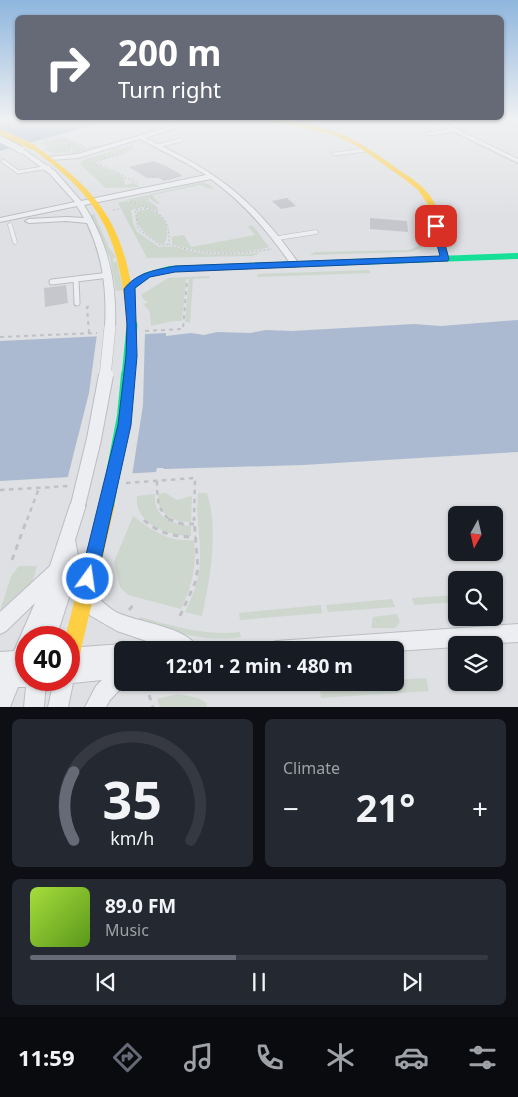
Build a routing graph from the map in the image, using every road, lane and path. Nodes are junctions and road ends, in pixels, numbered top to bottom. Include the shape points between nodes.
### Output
1 (32, 152) edge
2 (104, 152) edge
3 (125, 152) edge
4 (169, 152) edge
5 (350, 152) edge
6 (369, 152) edge
7 (500, 152) edge
8 (334, 154) dead end
9 (79, 160) junction
10 (4, 161) dead end
11 (518, 161) edge
12 (50, 163) junction
13 (100, 165) junction
14 (64, 167) junction
15 (213, 176) junction
16 (68, 188) junction
17 (139, 190) junction
18 (147, 199) dead end
19 (95, 200) junction
20 (128, 201) dead end
21 (81, 207) junction
22 (147, 208) junction
23 (56, 209) junction
24 (157, 212) junction
25 (0, 220) edge
26 (29, 221) junction
27 (89, 221) junction
28 (10, 225) junction
29 (0, 228) edge
30 (316, 232) dead end
31 (278, 238) junction
32 (15, 242) dead end
33 (169, 244) junction
34 (272, 250) dead end
35 (518, 256) edge
36 (445, 259) junction
37 (295, 264) junction
38 (108, 275) junction
39 (76, 279) junction
40 (52, 282) dead end
41 (129, 289) junction
42 (77, 303) dead end
43 (93, 306) dead end
44 (89, 333) dead end
45 (157, 481) junction
46 (118, 483) dead end
47 (78, 486) dead end
48 (39, 488) junction
49 (0, 490) edge
50 (144, 520) dead end
51 (194, 524) junction
52 (196, 537) junction
53 (67, 538) junction
54 (12, 560) dead end
55 (58, 568) junction
56 (84, 598) junction
57 (180, 616) dead end
58 (0, 625) edge
59 (34, 626) edge
60 (51, 626) edge
61 (77, 626) edge
62 (518, 632) edge
63 (174, 641) edge
64 (398, 641) edge
65 (114, 654) edge
66 (80, 657) edge
67 (0, 662) edge
68 (15, 665) edge
69 (114, 669) edge
70 (80, 673) edge
71 (15, 674) edge
72 (114, 682) edge
73 (35, 691) edge
74 (62, 691) edge
75 (149, 695) dead end
76 (0, 706) edge
77 (34, 707) edge
78 (58, 707) edge
79 (95, 707) edge
80 (153, 707) edge

1 - 12 street
2 - 9 street
3 - 13 path via 100,160
4 - 15 street
5 - 8 lane
6 - 36 street via 425,195 433,209
7 - 11 street
9 - 12 street
9 - 13 path
9 - 14 street via 68,161
10 - 12 lane via 18,172
12 - 14 street
12 - 16 street
13 - 17 path via 116,171
14 - 19 street
15 - 17 street
15 - 31 street via 247,203
16 - 21 street
16 - 23 street
17 - 19 street
18 - 24 path via 156,205
19 - 21 street
19 - 41 street via 120,249
20 - 22 path
21 - 23 street
21 - 26 street
21 - 27 street
22 - 24 path
22 - 33 path via 135,210 138,229 160,245
23 - 25 street
24 - 33 path via 169,225
26 - 27 street
26 - 28 street
27 - 38 street via 101,247
28 - 29 street
28 - 32 lane
30 - 31 lane
31 - 37 street
33 - 34 path via 222,253
35 - 36 street
36 - 37 street
37 - 41 street via 163,270 142,277
38 - 39 lane
38 - 53 street, bridge via 110,327 101,409
39 - 40 lane
39 - 42 lane
41 - 56 street, bridge via 132,325 124,425
43 - 44 path via 87,306
45 - 46 path
45 - 51 path via 156,500 163,514 173,521
45 - 51 path via 195,478
47 - 48 path
48 - 49 path
48 - 54 path
50 - 52 path via 166,535
51 - 52 path
52 - 57 path via 198,568
53 - 55 street
53 - 60 street via 68,576
55 - 58 street
55 - 59 street
56 - 61 street
56 - 63 street via 112,621
62 - 64 street
65 - 66 street
67 - 68 street
69 - 70 street
71 - 76 street
72 - 79 street
73 - 77 street
74 - 78 street
75 - 80 path

